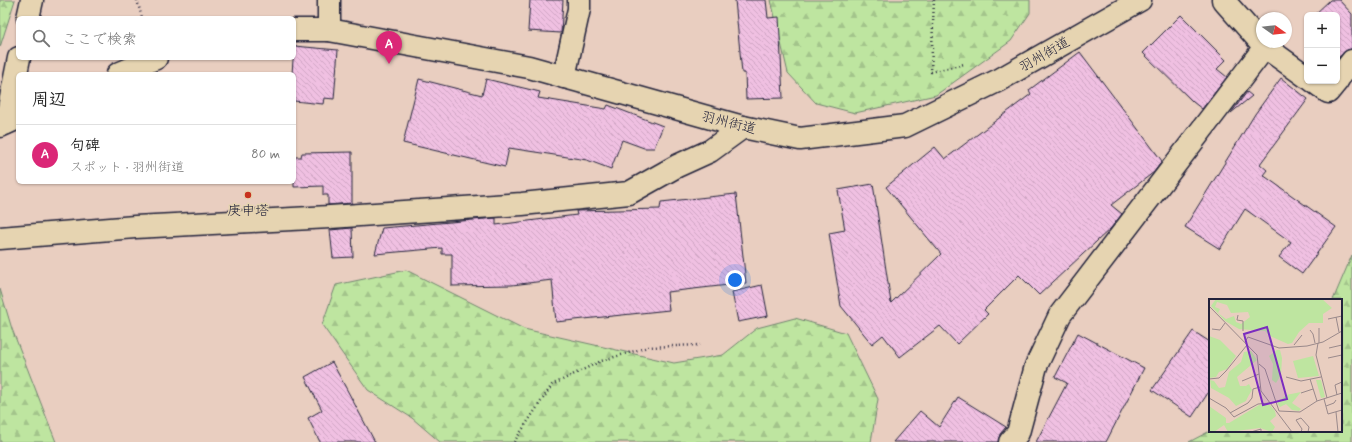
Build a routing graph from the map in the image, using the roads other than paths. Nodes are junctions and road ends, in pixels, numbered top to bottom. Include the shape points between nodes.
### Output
1 (32, 0) edge
2 (329, 0) edge
3 (579, 0) edge
4 (1138, 0) edge
5 (1222, 0) edge
6 (28, 16) edge
7 (296, 30) edge
8 (329, 30) junction
9 (1256, 37) edge
10 (1264, 48) edge
11 (1266, 48) edge
12 (19, 60) edge
13 (151, 60) edge
14 (1352, 61) edge
15 (17, 72) edge
16 (123, 72) edge
17 (16, 75) edge
18 (1304, 75) edge
19 (564, 77) junction
20 (1340, 77) edge
21 (1317, 84) edge
22 (1335, 84) edge
23 (8, 122) edge
24 (743, 127) junction
25 (0, 238) edge
26 (1010, 442) edge

1 - 6 street
2 - 8 street
3 - 19 street
4 - 24 street, 羽州街道 via 999,80 905,126 800,139
5 - 9 street
7 - 8 street, 羽州街道
8 - 19 street, 羽州街道 via 529,67
10 - 26 street via 1060,315 1036,366 1018,433
11 - 18 street
12 - 15 street
13 - 16 street
14 - 20 street
17 - 23 street
19 - 24 street, 羽州街道
21 - 22 street via 1328,92
24 - 25 street via 710,151 629,193 506,205 135,227

